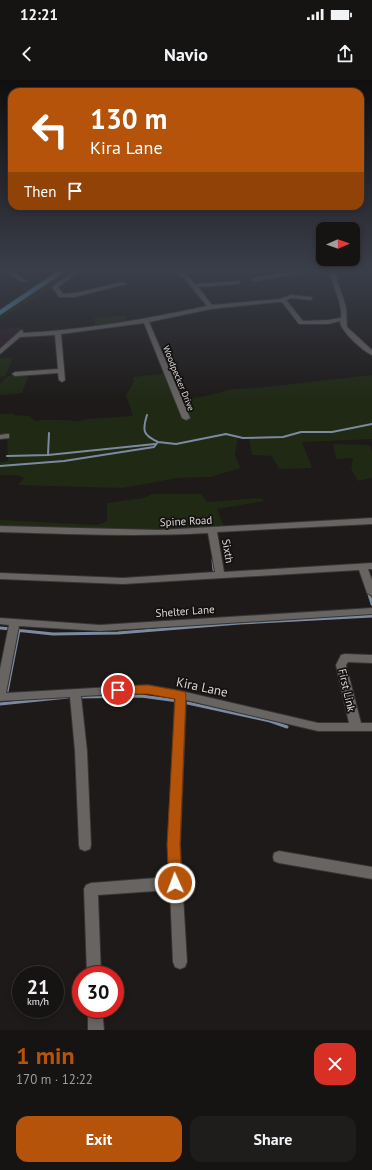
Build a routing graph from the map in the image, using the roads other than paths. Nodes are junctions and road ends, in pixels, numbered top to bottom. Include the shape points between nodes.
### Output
1 (182, 313) edge
2 (293, 313) edge
3 (343, 313) edge
4 (342, 319) junction
5 (146, 321) junction
6 (328, 322) junction
7 (343, 326) junction
8 (24, 330) dead end
9 (58, 333) junction
10 (18, 335) junction
11 (0, 352) edge
12 (372, 353) edge
13 (60, 371) junction
14 (15, 374) dead end
15 (62, 380) dead end
16 (186, 418) dead end
17 (372, 521) edge
18 (0, 529) edge
19 (212, 530) junction
20 (368, 567) edge
21 (0, 576) edge
22 (220, 576) junction
23 (372, 593) edge
24 (372, 611) edge
25 (0, 621) edge
26 (14, 627) junction
27 (372, 659) edge
28 (75, 695) junction
29 (0, 696) edge
30 (181, 699) junction
31 (356, 727) junction
32 (372, 727) edge
33 (85, 845) dead end
34 (279, 857) dead end
35 (372, 873) edge
36 (175, 883) junction
37 (180, 962) dead end
38 (94, 966) edge
39 (95, 1018) edge
40 (96, 1030) edge

1 - 5 street
2 - 6 street via 301,323
3 - 4 street
4 - 6 street
4 - 7 street
5 - 9 street
5 - 16 street, Woodpecker Drive
6 - 7 street
7 - 12 street
8 - 10 street
9 - 10 street
9 - 13 street
10 - 11 street
13 - 14 street
13 - 15 street
17 - 19 street, Spine Road
18 - 19 street, Spine Road via 117,533
19 - 22 street, Sixth
20 - 22 street
20 - 23 street
21 - 22 street via 123,582
24 - 26 street, Shelter Lane via 100,628
25 - 26 street, Shelter Lane
26 - 29 street
27 - 31 street, First Link via 345,658 341,662
28 - 29 street, Kira Lane
28 - 30 street, Kira Lane via 132,689 148,690
28 - 33 street via 81,751
30 - 31 street, Kira Lane via 318,727
30 - 36 street via 174,845
31 - 32 street, Kira Lane
34 - 35 street
36 - 37 street
36 - 38 street via 91,889
39 - 40 street

